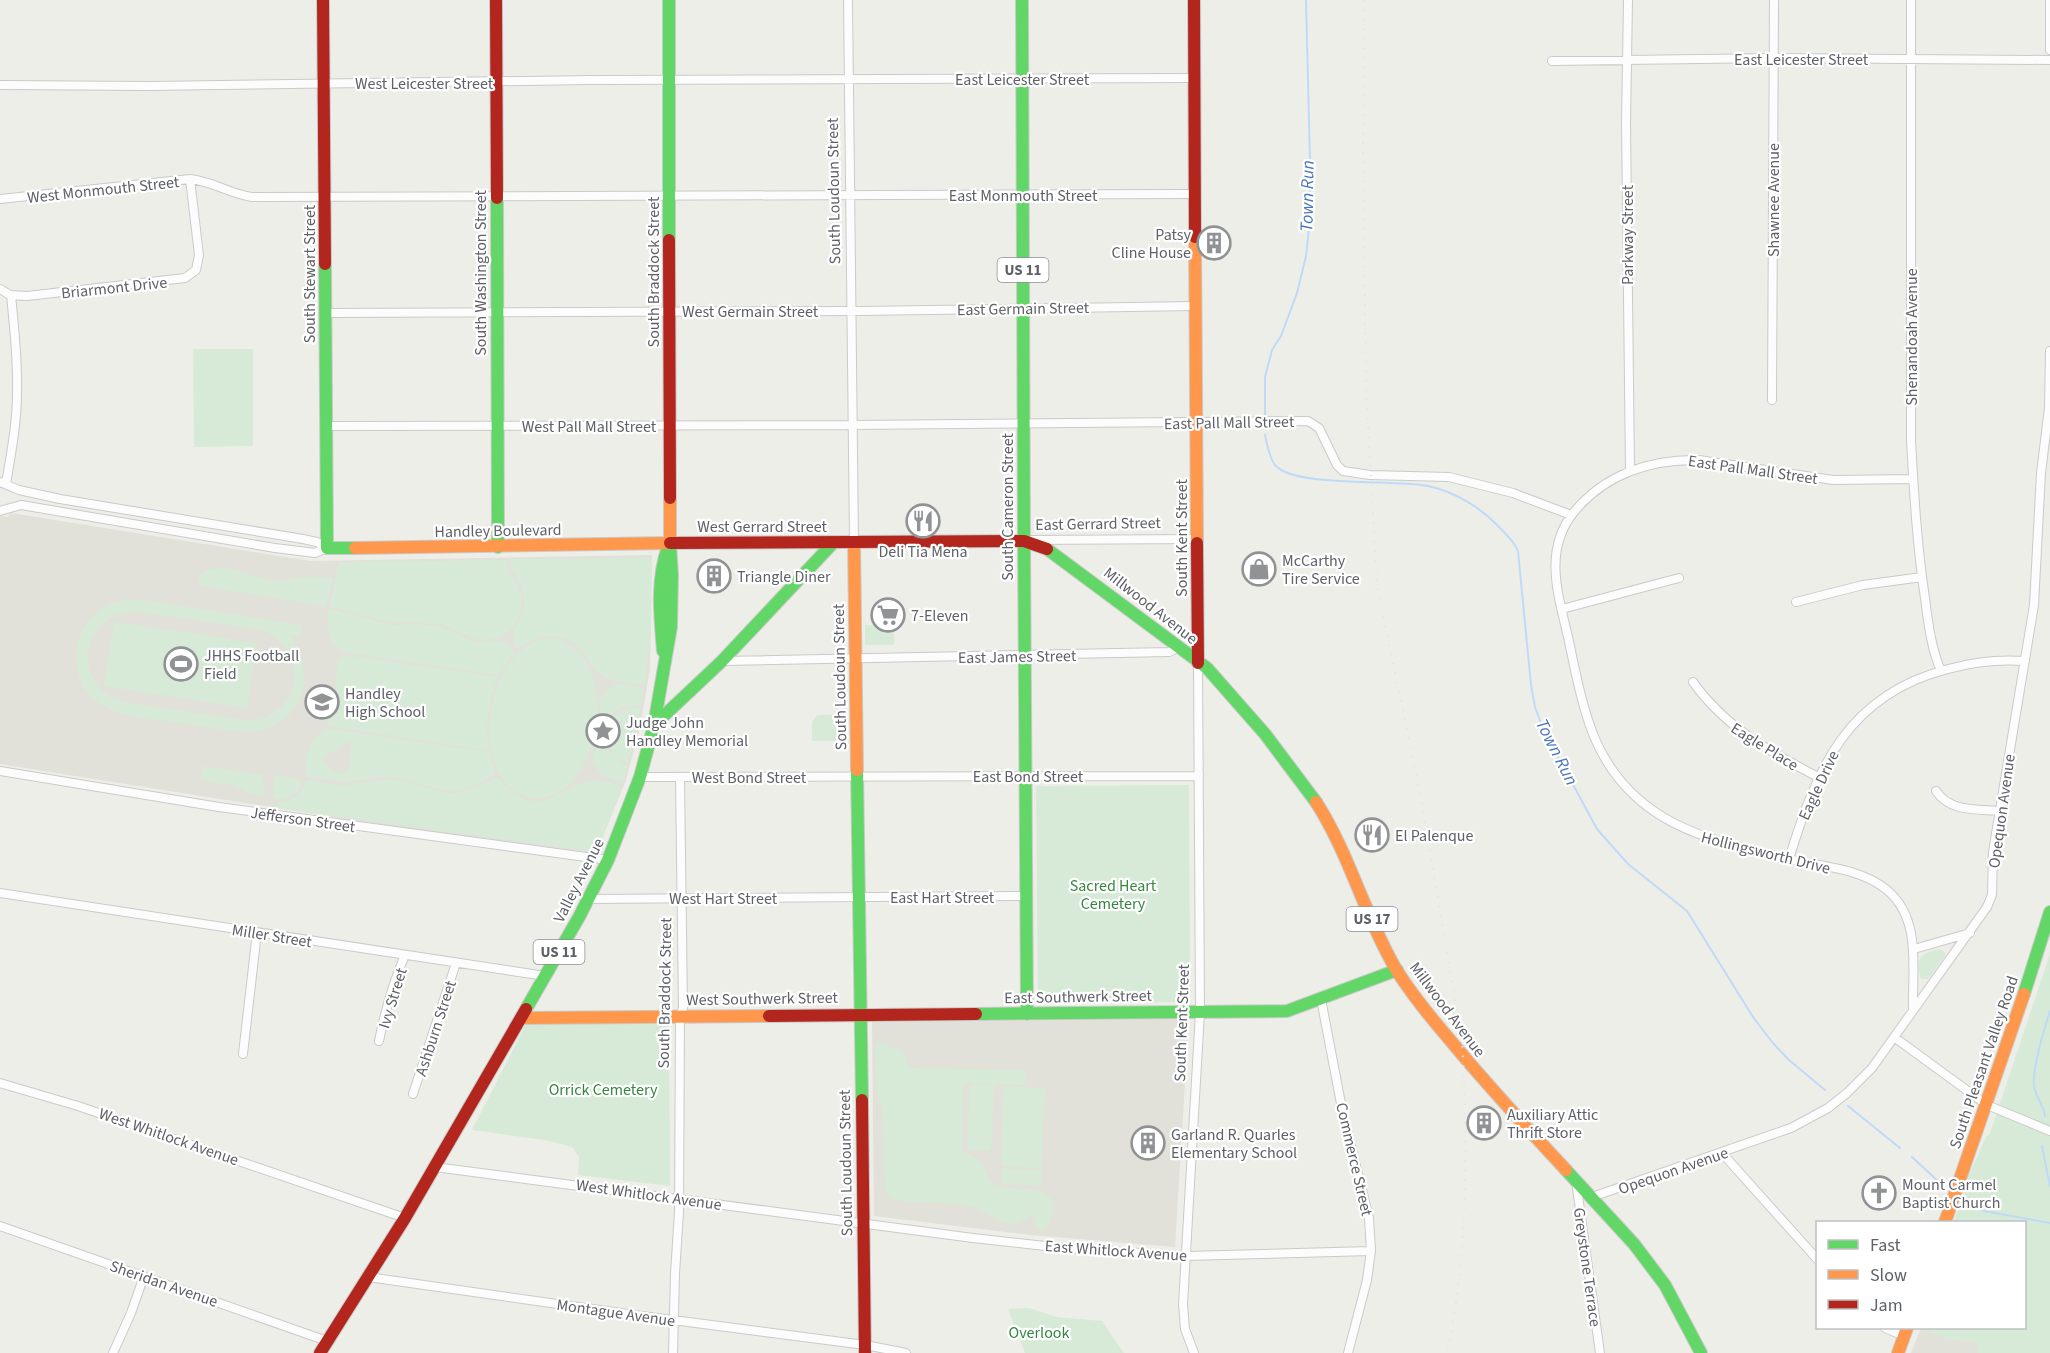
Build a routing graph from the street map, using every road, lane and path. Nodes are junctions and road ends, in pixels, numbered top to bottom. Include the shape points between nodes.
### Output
1 (323, 0) edge
2 (496, 0) edge
3 (669, 0) edge
4 (848, 0) edge
5 (1022, 0) edge
6 (1194, 0) edge
7 (1628, 0) edge
8 (1774, 0) edge
9 (1911, 0) edge
10 (2050, 0) edge
11 (2050, 50) edge
12 (1773, 58) junction
13 (1627, 60) junction
14 (1910, 60) junction
15 (2050, 60) edge
16 (1552, 61) dead end
17 (1195, 78) junction
18 (1022, 79) junction
19 (669, 80) junction
20 (849, 80) junction
21 (496, 82) junction
22 (324, 83) junction
23 (0, 85) edge
24 (190, 179) junction
25 (1195, 194) junction
26 (1023, 195) junction
27 (496, 196) junction
28 (669, 196) junction
29 (850, 196) junction
30 (325, 197) junction
31 (0, 199) edge
32 (0, 290) edge
33 (11, 295) junction
34 (1195, 306) junction
35 (1023, 309) junction
36 (669, 311) junction
37 (851, 311) junction
38 (497, 312) junction
39 (326, 313) junction
40 (2050, 351) edge
41 (1772, 400) dead end
42 (1197, 423) junction
43 (1023, 424) junction
44 (852, 425) junction
45 (326, 426) junction
46 (497, 426) junction
47 (670, 426) junction
48 (1630, 470) junction
49 (1913, 479) junction
50 (3, 483) edge
51 (123, 510) junction
52 (0, 511) edge
53 (1571, 515) junction
54 (121, 523) junction
55 (219, 525) junction
56 (217, 538) junction
57 (1198, 539) junction
58 (1024, 541) junction
59 (834, 542) junction
60 (854, 542) junction
61 (670, 543) junction
62 (498, 547) junction
63 (327, 548) junction
64 (1922, 577) junction
65 (1679, 578) dead end
66 (1796, 602) dead end
67 (1562, 609) junction
68 (1178, 648) junction
69 (1025, 656) junction
70 (855, 658) junction
71 (722, 661) junction
72 (2025, 661) junction
73 (1198, 663) junction
74 (1941, 671) junction
75 (1693, 682) dead end
76 (654, 725) junction
77 (0, 771) edge
78 (857, 776) junction
79 (1026, 776) junction
80 (1199, 776) junction
81 (640, 777) junction
82 (680, 777) junction
83 (1818, 777) junction
84 (1936, 791) dead end
85 (2000, 811) junction
86 (1789, 859) junction
87 (608, 860) junction
88 (0, 892) edge
89 (858, 897) junction
90 (1027, 897) junction
91 (588, 899) junction
92 (681, 899) junction
93 (2050, 912) edge
94 (257, 932) junction
95 (1970, 933) junction
96 (1914, 949) junction
97 (405, 955) junction
98 (456, 963) junction
99 (1397, 970) junction
100 (545, 976) junction
101 (1321, 999) junction
102 (1913, 1010) junction
103 (1200, 1012) junction
104 (860, 1014) junction
105 (1027, 1014) junction
106 (680, 1016) junction
107 (521, 1018) junction
108 (1893, 1037) junction
109 (379, 1041) dead end
110 (243, 1054) dead end
111 (0, 1083) edge
112 (413, 1094) dead end
113 (1987, 1104) junction
114 (2050, 1131) edge
115 (1722, 1154) junction
116 (435, 1167) junction
117 (1576, 1181) junction
118 (1592, 1197) junction
119 (679, 1198) junction
120 (405, 1218) junction
121 (1945, 1221) edge
122 (863, 1222) junction
123 (0, 1226) edge
124 (1371, 1251) junction
125 (1186, 1256) junction
126 (1816, 1258) edge
127 (144, 1276) junction
128 (368, 1277) junction
129 (674, 1320) junction
130 (1890, 1329) edge
131 (1905, 1332) edge
132 (327, 1341) junction
133 (865, 1349) edge
134 (113, 1353) edge
135 (320, 1353) edge
136 (673, 1353) edge
137 (906, 1353) edge
138 (1194, 1353) edge
139 (1348, 1353) edge
140 (1600, 1353) edge
141 (1701, 1353) edge
142 (1898, 1353) edge

1 - 22 street, South Stewart Street
2 - 21 street, South Washington Street
3 - 19 street, South Braddock Street
4 - 20 street, South Loudoun Street
5 - 18 street, South Cameron Street / US 11
6 - 17 street, South Kent Street
7 - 13 street, Parkway Street
8 - 12 street, Shawnee Avenue
9 - 14 street, Shenandoah Avenue
10 - 11 street
12 - 13 street, East Leicester Street
12 - 14 street, East Leicester Street
12 - 41 street, Shawnee Avenue
13 - 16 street, East Leicester Street
13 - 48 street, Parkway Street
14 - 15 street, East Leicester Street
14 - 49 street, Shenandoah Avenue
17 - 18 street, East Leicester Street
17 - 25 street, South Kent Street
18 - 20 street, East Leicester Street
18 - 26 street, South Cameron Street / US 11
19 - 20 street, West Leicester Street
19 - 21 street, West Leicester Street
19 - 28 street, South Braddock Street
20 - 29 street, South Loudoun Street
21 - 22 street, West Leicester Street
21 - 27 street, South Washington Street
22 - 23 street, West Leicester Street
22 - 30 street, South Stewart Street
24 - 30 street, West Monmouth Street via 252,197
24 - 31 street, West Monmouth Street
24 - 33 street, Briarmont Drive via 199,255 192,274 180,280 122,287
25 - 26 street, East Monmouth Street
25 - 34 street, South Kent Street
26 - 29 street, East Monmouth Street
26 - 35 street, South Cameron Street / US 11
27 - 28 street, West Monmouth Street
27 - 30 street, West Monmouth Street
27 - 38 street, South Washington Street
28 - 29 street, West Monmouth Street
28 - 36 street, South Braddock Street
29 - 37 street, South Loudoun Street
30 - 39 street, South Stewart Street
32 - 33 street
33 - 50 street via 17,394
34 - 35 street, East Germain Street
34 - 42 street, South Kent Street
35 - 37 street, East Germain Street
35 - 43 street, South Cameron Street / US 11
36 - 37 street, West Germain Street
36 - 38 street, West Germain Street
36 - 47 street, South Braddock Street
37 - 44 street, South Loudoun Street
38 - 39 street, West Germain Street
38 - 46 street, South Washington Street
39 - 45 street, South Stewart Street
40 - 72 street, Opequon Avenue via 2036,580
42 - 43 street, East Pall Mall Street
42 - 53 street, East Pall Mall Street via 1308,421 1319,428 1342,471 1449,477 1514,493
42 - 57 street, South Kent Street
43 - 44 street, East Pall Mall Street
43 - 58 street, South Cameron Street / US 11
44 - 47 street, West Pall Mall Street
44 - 60 street, South Loudoun Street
45 - 46 street, West Pall Mall Street
45 - 63 street, South Stewart Street
46 - 47 street, West Pall Mall Street
46 - 62 street, South Washington Street
47 - 61 street, South Braddock Street
48 - 49 street, East Pall Mall Street via 1664,462 1699,460 1833,480
48 - 53 street, East Pall Mall Street via 1595,491
49 - 64 street, Shenandoah Avenue
50 - 51 street, Handley Boulevard via 19,490
51 - 54 street
51 - 55 street, Handley Boulevard
52 - 54 street, Handley Boulevard via 21,505
53 - 67 street, Hollingsworth Drive via 1555,556 1555,579
54 - 56 street, Handley Boulevard
55 - 56 street
55 - 63 street, Handley Boulevard via 303,539
56 - 63 street, Handley Boulevard via 315,553
57 - 58 street, East Gerrard Street
57 - 73 street, South Kent Street
58 - 60 street, East Gerrard Street
58 - 68 street, Millwood Avenue / US 17 via 1051,550
58 - 69 street, South Cameron Street
59 - 60 street, West Gerrard Street
59 - 61 street, West Gerrard Street
59 - 71 street
60 - 70 street, South Loudoun Street
61 - 62 street, Handley Boulevard
61 - 76 street, South Braddock Street / US 11 via 672,610
62 - 63 street, Handley Boulevard
64 - 66 street via 1863,585
64 - 74 street, Shenandoah Avenue
65 - 67 street
67 - 86 street, Hollingsworth Drive via 1587,717 1603,754 1625,786 1651,811 1678,827
68 - 69 street, East James Street via 1169,652
68 - 73 street, Millwood Avenue / US 17
69 - 70 street, East James Street
69 - 79 street, South Cameron Street
70 - 71 street, East James Street
70 - 78 street, South Loudoun Street
71 - 76 street
72 - 74 street, Eagle Drive via 1982,661
72 - 85 street, Opequon Avenue
73 - 80 street, South Kent Street
73 - 99 street, Millwood Avenue / US 17 via 1207,668 1265,734 1317,803 1338,838
74 - 83 street, Eagle Drive via 1895,689 1865,712 1840,739
75 - 83 street, Eagle Place via 1704,699 1736,729
76 - 81 street, Valley Avenue / US 11
77 - 87 street, Jefferson Street via 219,807
78 - 79 street, East Bond Street
78 - 82 street, West Bond Street
78 - 89 street, South Loudoun Street
79 - 80 street, East Bond Street
79 - 90 street, South Cameron Street
80 - 103 street, South Kent Street
81 - 82 street, West Bond Street
81 - 87 street, Valley Avenue / US 11
82 - 92 street, South Braddock Street
83 - 86 street, Eagle Drive
84 - 85 street via 1952,806
85 - 95 street, Opequon Avenue via 1993,852 1992,895
86 - 96 street, Hollingsworth Drive via 1858,874 1888,891 1908,920
87 - 91 street, Valley Avenue / US 11
88 - 94 street, Miller Street
89 - 90 street, East Hart Street
89 - 92 street, West Hart Street
89 - 104 street, South Loudoun Street
90 - 105 street, South Cameron Street
91 - 92 street, West Hart Street
91 - 100 street, Valley Avenue / US 11
92 - 106 street, South Braddock Street
93 - 113 street, South Pleasant Valley Road
94 - 97 street, Miller Street
94 - 110 street
95 - 96 street
95 - 102 street, Opequon Avenue
96 - 102 street, Hollingsworth Drive
97 - 98 street, Miller Street
97 - 109 street, Ivy Street
98 - 100 street, Miller Street
98 - 112 street, Ashburn Street
99 - 101 street, East Southwerk Street
99 - 117 street, Millwood Avenue / US 17 via 1448,1041
100 - 107 street, Valley Avenue / US 11
101 - 103 street, East Southwerk Street via 1287,1011
101 - 124 street, Commerce Street via 1366,1199
102 - 108 street, Opequon Avenue
103 - 105 street, East Southwerk Street
103 - 125 street, South Kent Street
104 - 105 street, East Southwerk Street
104 - 106 street, West Southwerk Street
104 - 122 street, South Loudoun Street
106 - 107 street, West Southwerk Street
106 - 119 street, South Braddock Street
107 - 116 street, Valley Avenue / US 11
108 - 113 street
108 - 115 street, Opequon Avenue via 1858,1083 1828,1108 1791,1128
111 - 120 street, West Whitlock Avenue
113 - 114 street
113 - 121 street, South Pleasant Valley Road
115 - 118 street, Opequon Avenue
115 - 126 street
116 - 119 street, West Whitlock Avenue
116 - 120 street, Valley Avenue / US 11
117 - 118 street, Millwood Avenue / US 17
117 - 140 street, Greystone Terrace
118 - 141 street, Millwood Avenue / US 17 via 1665,1285
119 - 122 street, West Whitlock Avenue
119 - 129 street, South Braddock Street
120 - 128 street, Valley Avenue / US 11
122 - 125 street, East Whitlock Avenue via 1044,1246
122 - 133 street, South Loudoun Street
123 - 127 street, Sheridan Avenue
124 - 125 street, East Whitlock Avenue
124 - 139 street, Commerce Street
125 - 138 street, South Kent Street via 1183,1315
127 - 132 street, Sheridan Avenue
127 - 134 street
128 - 129 street, Montague Avenue
128 - 132 street, Valley Avenue / US 11
129 - 133 street, Montague Avenue
129 - 136 street, South Braddock Street
130 - 131 street
131 - 142 street
132 - 135 street, Valley Avenue / US 11
133 - 137 street, Montague Avenue

